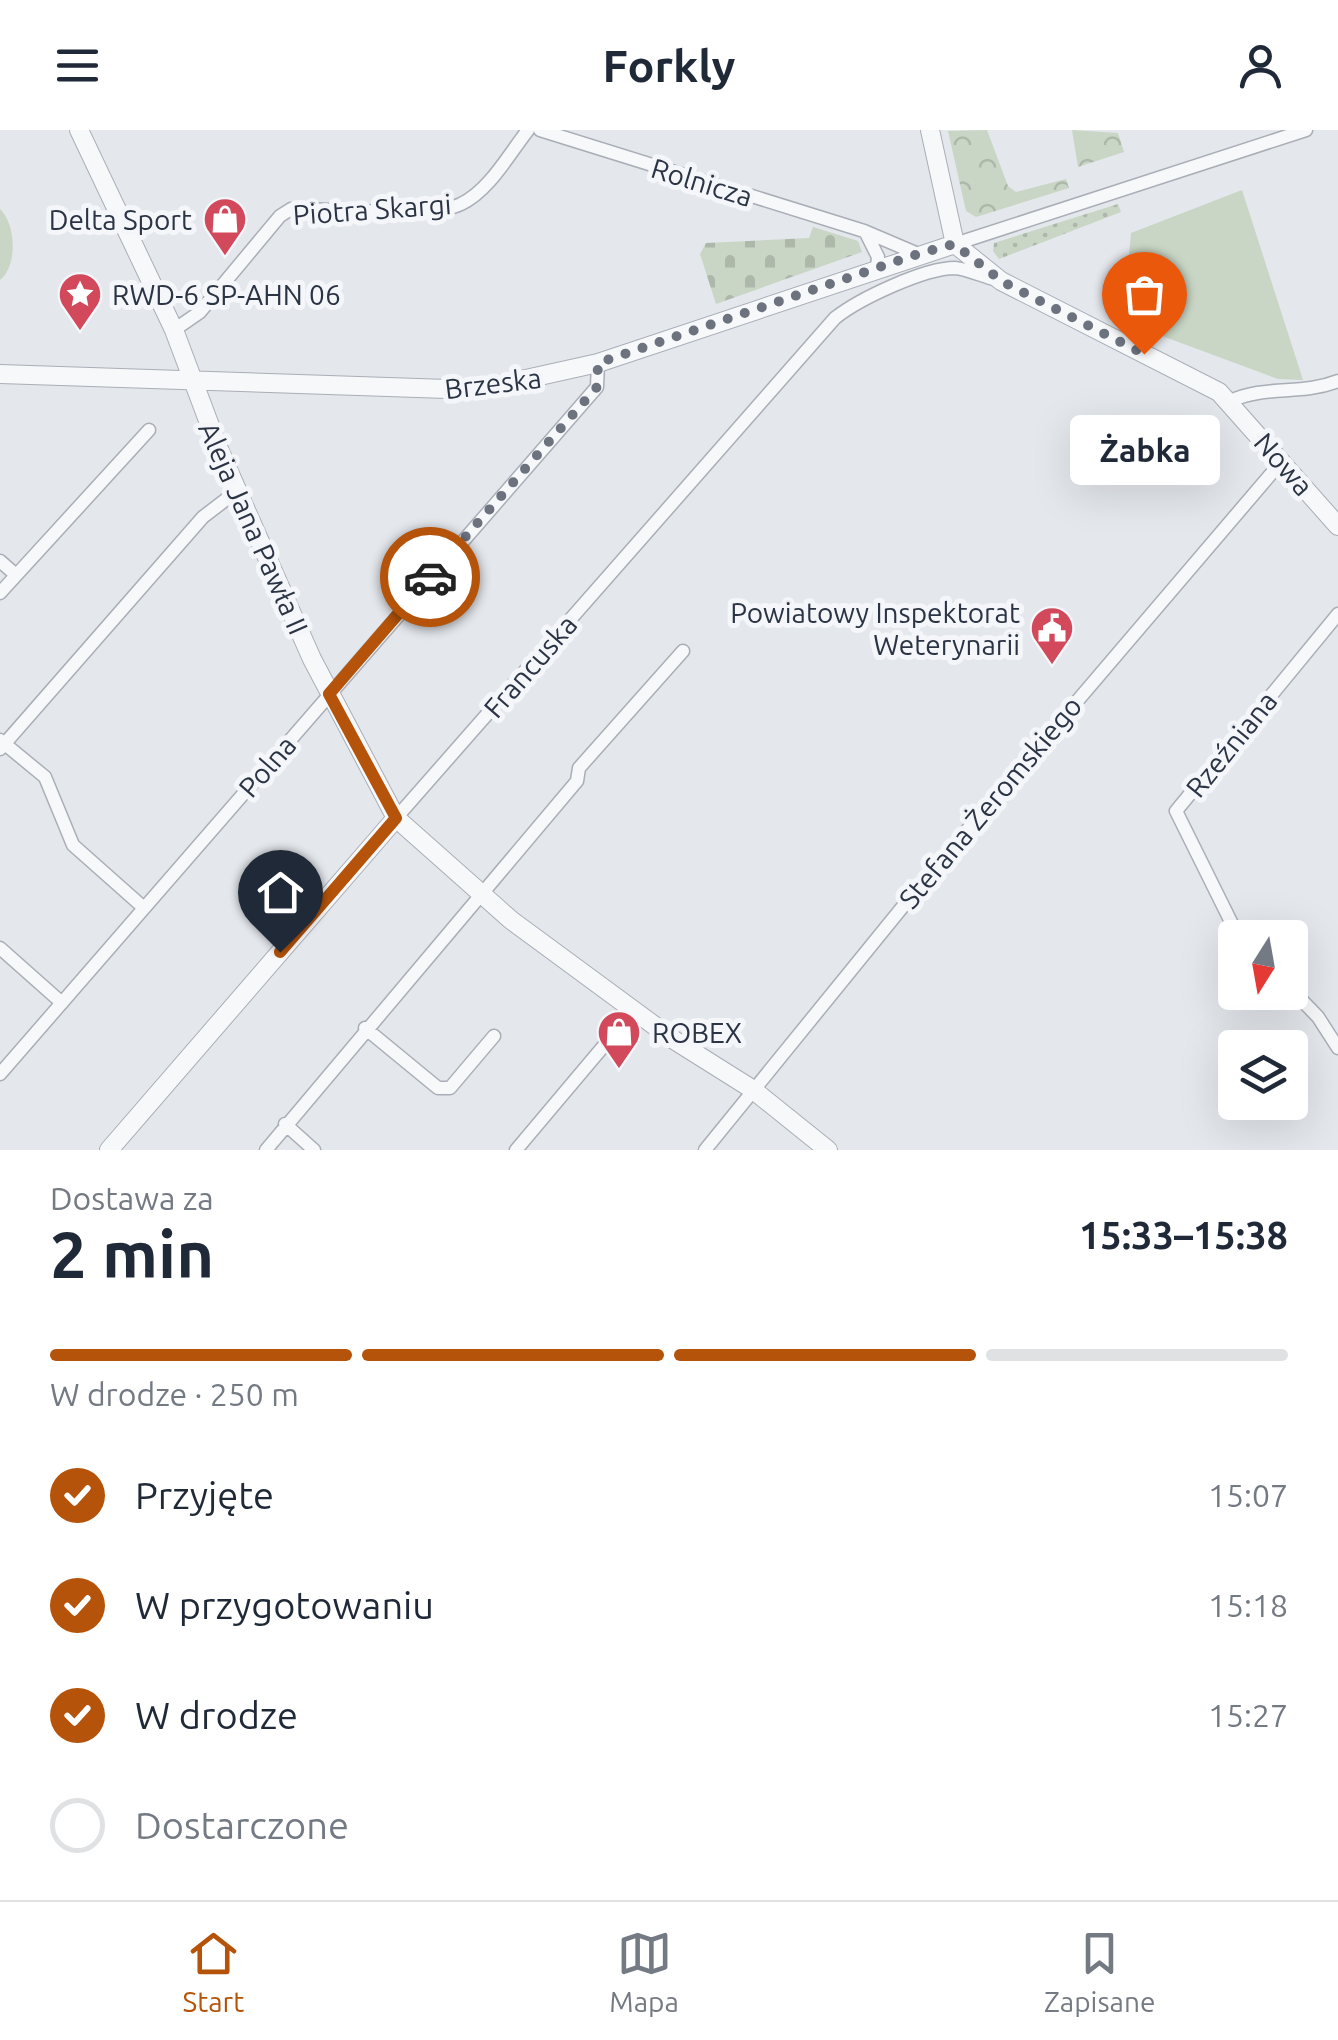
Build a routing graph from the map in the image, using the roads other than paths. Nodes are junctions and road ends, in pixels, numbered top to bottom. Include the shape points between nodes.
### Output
1 (79, 130) edge
2 (528, 130) edge
3 (540, 130) edge
4 (588, 130) edge
5 (930, 130) edge
6 (1306, 130) edge
7 (587, 145) junction
8 (864, 231) junction
9 (954, 244) junction
10 (918, 254) junction
11 (877, 268) junction
12 (1001, 281) junction
13 (174, 330) junction
14 (598, 363) junction
15 (0, 374) edge
16 (190, 381) junction
17 (1338, 381) edge
18 (1228, 402) junction
19 (148, 430) dead end
20 (1282, 460) junction
21 (237, 491) junction
22 (1338, 526) edge
23 (0, 561) edge
24 (16, 575) junction
25 (0, 594) edge
26 (1338, 614) edge
27 (684, 652) dead end
28 (329, 694) junction
29 (1, 744) edge
30 (396, 818) junction
31 (479, 894) junction
32 (144, 908) junction
33 (1230, 920) edge
34 (0, 948) edge
35 (62, 1002) junction
36 (1308, 1007) edge
37 (634, 1010) junction
38 (365, 1028) junction
39 (494, 1036) dead end
40 (1338, 1048) edge
41 (0, 1074) edge
42 (749, 1094) junction
43 (284, 1124) junction
44 (109, 1150) edge
45 (266, 1150) edge
46 (314, 1150) edge
47 (516, 1150) edge
48 (705, 1150) edge
49 (826, 1150) edge

1 - 13 street, Aleja Jana Pawła II
2 - 13 street, Piotra Skargi via 462,204 291,209 200,312
3 - 7 street, Rolnicza
4 - 7 street
5 - 9 street
6 - 9 street, Brzeska
7 - 8 street, Rolnicza
8 - 10 street, Rolnicza
8 - 11 street
9 - 10 street, Brzeska
9 - 12 street, Nowa
10 - 11 street, Brzeska
11 - 14 street, Brzeska
12 - 18 street, Nowa via 1206,384
12 - 30 street, Francuska via 941,270 875,294 834,318
13 - 16 street, Aleja Jana Pawła II
14 - 16 street, Brzeska via 477,390
14 - 28 street, Polna via 597,387
15 - 16 street, Brzeska
16 - 21 street, Aleja Jana Pawła II
17 - 18 street via 1310,390 1250,391
18 - 20 street, Nowa
19 - 24 street
20 - 22 street, Nowa
20 - 42 street, Stefana Żeromskiego
21 - 28 street, Aleja Jana Pawła II
21 - 29 street via 203,516
23 - 24 street
24 - 25 street
26 - 33 street, Rzeźniana via 1176,811
27 - 31 street
28 - 30 street, Aleja Jana Pawła II
28 - 32 street, Polna
29 - 32 street via 45,777 74,846
30 - 31 street, Aleja Jana Pawła II
30 - 44 street, Francuska
31 - 37 street, Aleja Jana Pawła II
31 - 38 street
32 - 35 street, Polna
34 - 35 street
35 - 41 street, Polna
36 - 40 street
37 - 42 street, Aleja Jana Pawła II
37 - 47 street
38 - 39 street via 438,1088 450,1088
38 - 43 street
42 - 48 street, Stefana Żeromskiego
42 - 49 street, Aleja Jana Pawła II
43 - 45 street
43 - 46 street

